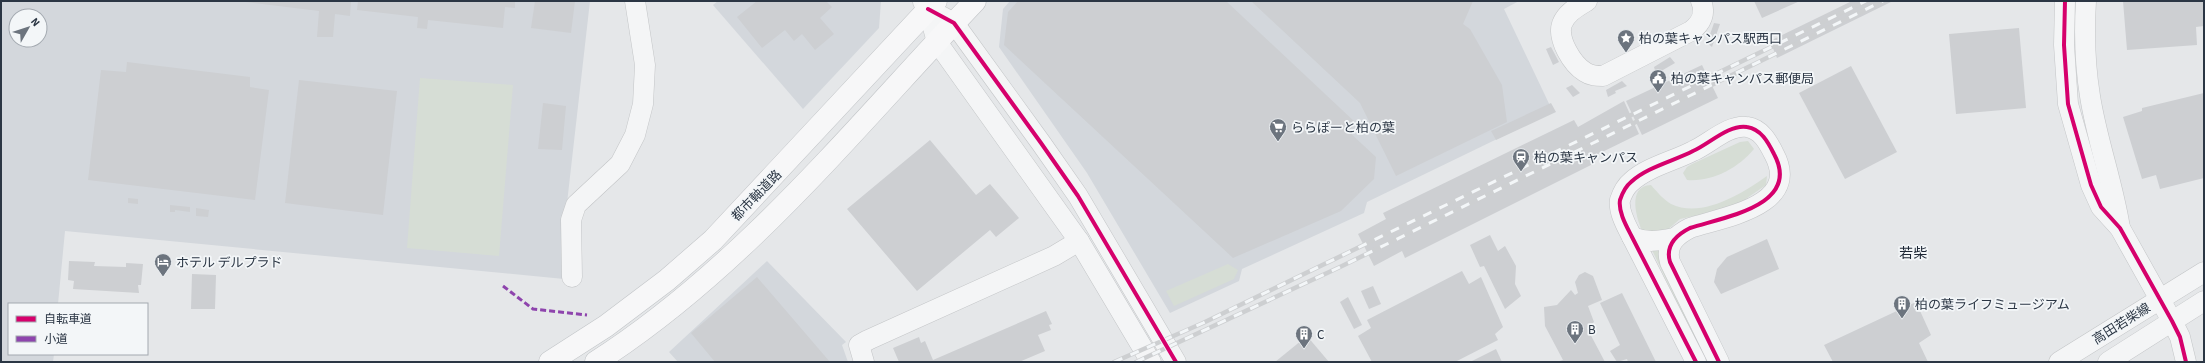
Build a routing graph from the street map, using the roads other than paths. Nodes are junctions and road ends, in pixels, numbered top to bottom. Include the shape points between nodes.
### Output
1 (635, 1) edge
2 (975, 1) edge
3 (1587, 1) edge
4 (1701, 1) edge
5 (2065, 1) edge
6 (2086, 1) edge
7 (928, 4) edge
8 (954, 23) junction
9 (937, 42) junction
10 (2120, 228) junction
11 (1632, 237) junction
12 (1674, 238) junction
13 (1079, 241) junction
14 (2204, 272) edge
15 (572, 277) dead end
16 (2159, 300) junction
17 (2204, 301) edge
18 (2172, 321) junction
19 (2192, 360) edge
20 (550, 362) edge
21 (596, 362) edge
22 (864, 362) edge
23 (1151, 362) edge
24 (1176, 362) edge
25 (1696, 362) edge
26 (1719, 362) edge
27 (2058, 362) edge
28 (2108, 362) edge

1 - 15 street via 645,65 643,104 635,135 620,164 576,205 571,220
2 - 8 main road, 都市軸道路
3 - 4 street via 1566,16 1562,25 1563,39 1578,67 1593,76 1603,76 1691,31 1701,20
5 - 10 street via 2064,45 2068,104 2091,185 2101,207
6 - 10 street via 2084,32 2090,96 2116,198
7 - 8 street
7 - 9 street
7 - 20 main road, 都市軸道路 via 815,132 713,240 667,280
8 - 9 main road, 都市軸道路
8 - 24 street via 1078,196
9 - 13 street
9 - 21 main road, 都市軸道路 via 798,192 704,279 652,322
10 - 16 street
11 - 12 street via 1643,242
11 - 12 street via 1622,216 1620,201 1631,182 1732,129 1740,126 1757,130 1775,156 1780,172 1779,183 1772,194 1762,203 1744,212 1690,228
11 - 25 street
12 - 26 street via 1668,250 1670,262
13 - 22 street via 1054,256 859,345
13 - 23 street
14 - 16 street, 高田若柴線
16 - 18 street
16 - 27 street, 高田若柴線
17 - 18 street, 高田若柴線
18 - 19 street
18 - 28 street, 高田若柴線

